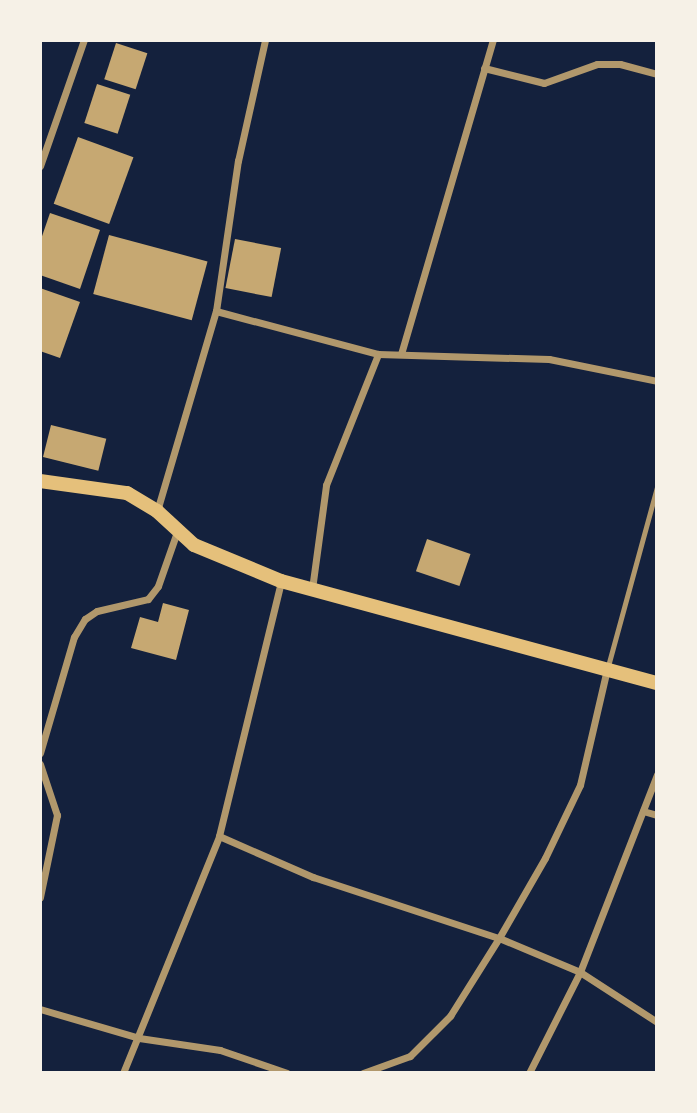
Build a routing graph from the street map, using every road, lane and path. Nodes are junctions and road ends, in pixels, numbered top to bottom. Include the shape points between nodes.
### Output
1 (84, 40) edge
2 (265, 40) edge
3 (493, 40) edge
4 (484, 68) junction
5 (657, 74) edge
6 (40, 166) edge
7 (216, 311) junction
8 (379, 354) junction
9 (401, 354) junction
10 (657, 381) edge
11 (40, 481) edge
12 (657, 487) edge
13 (157, 511) junction
14 (178, 529) junction
15 (281, 580) junction
16 (312, 589) junction
17 (607, 669) junction
18 (657, 683) edge
19 (40, 753) edge
20 (40, 764) edge
21 (657, 774) edge
22 (643, 811) junction
23 (657, 815) edge
24 (219, 836) junction
25 (40, 897) edge
26 (499, 938) junction
27 (580, 972) junction
28 (40, 1009) edge
29 (657, 1022) edge
30 (139, 1038) junction
31 (123, 1073) edge
32 (287, 1073) edge
33 (363, 1073) edge
34 (530, 1073) edge

1 - 6 street
2 - 7 street via 238,161
3 - 4 street
4 - 5 street via 544,83 597,64 620,64
4 - 9 street
7 - 8 street
7 - 13 street
8 - 9 street
8 - 16 street via 326,485
9 - 10 street via 549,359
11 - 13 main road via 127,493
12 - 17 lane
13 - 14 main road
14 - 15 main road via 194,545
14 - 19 street via 158,586 148,599 97,611 79,628
15 - 16 main road
15 - 24 street
16 - 17 main road
17 - 18 main road
17 - 26 street via 580,785
20 - 25 street via 57,815
21 - 22 street
22 - 23 street
22 - 27 street
24 - 26 street via 325,881
24 - 30 street
26 - 27 street
26 - 33 street via 450,1016 410,1056
27 - 29 street
27 - 34 street
28 - 30 street
30 - 31 street
30 - 32 street via 220,1050

